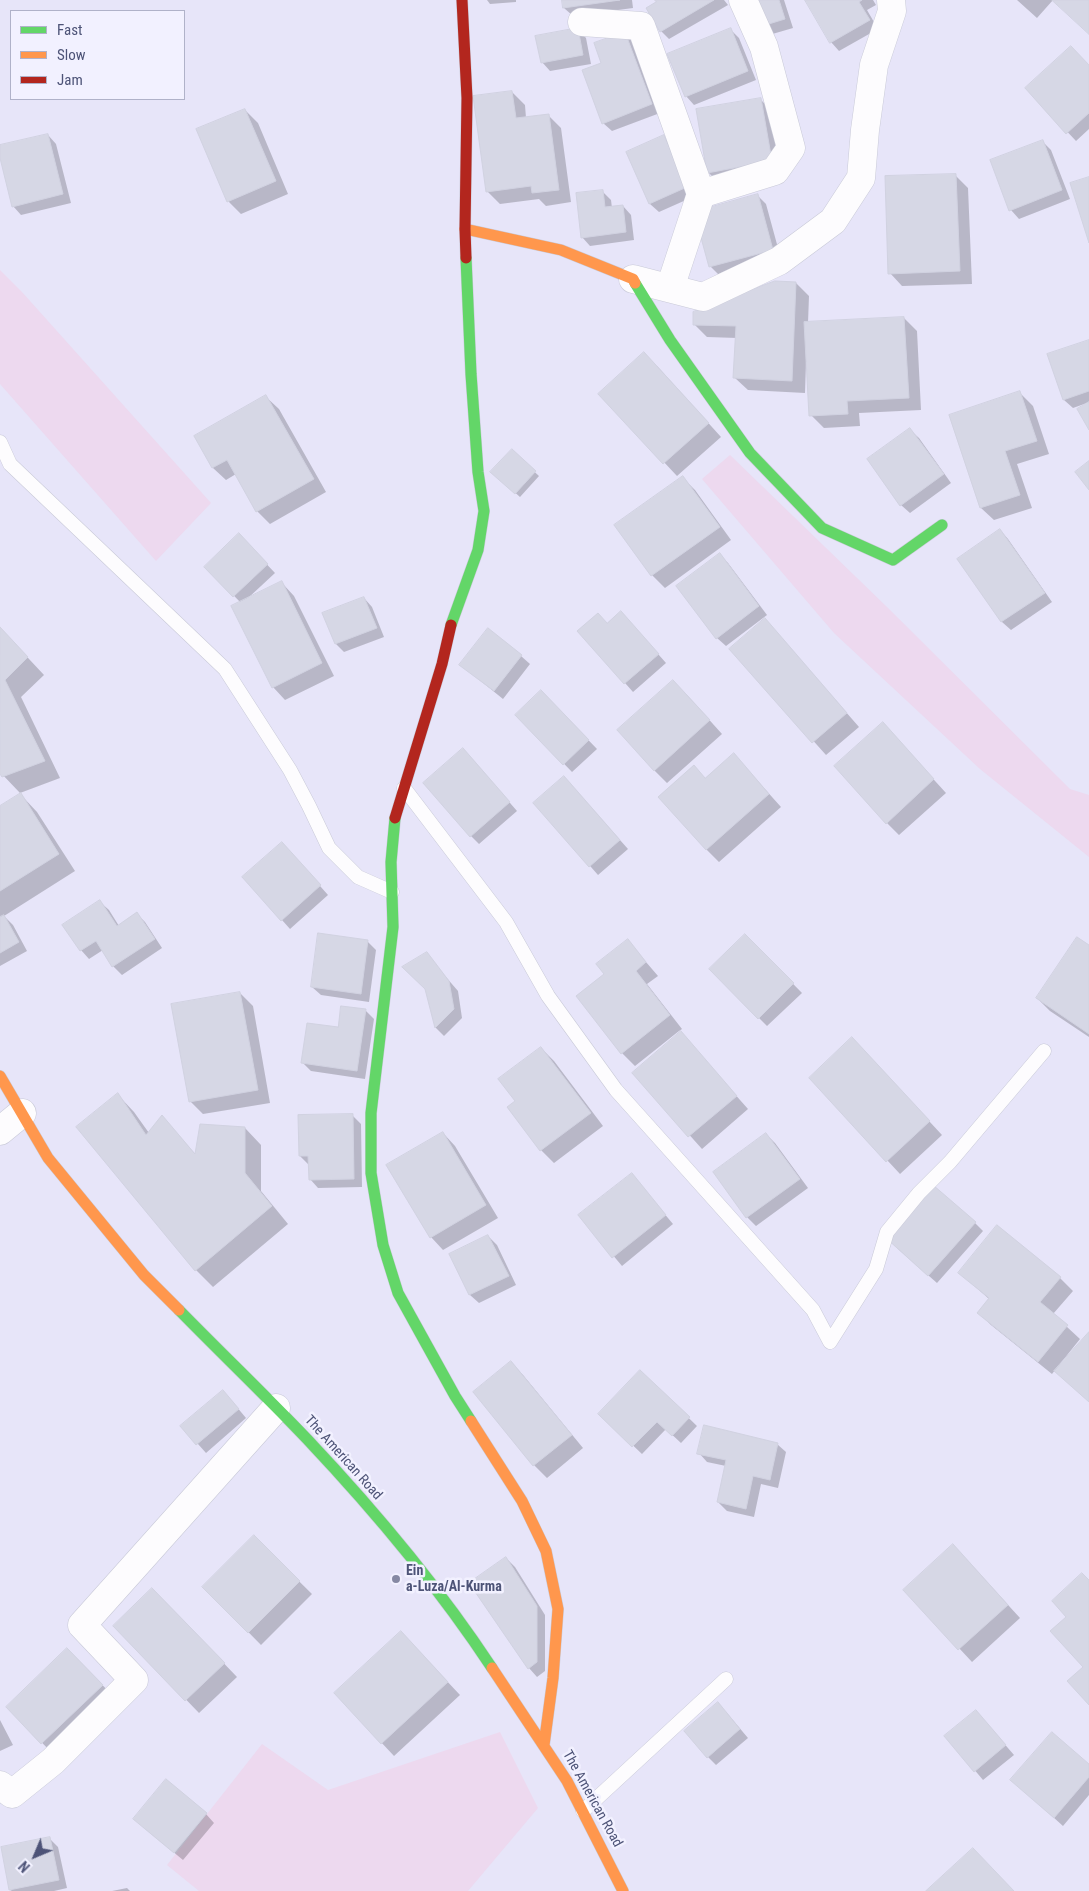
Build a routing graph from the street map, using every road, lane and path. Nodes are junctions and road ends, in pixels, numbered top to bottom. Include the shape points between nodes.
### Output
1 (462, 0) edge
2 (743, 0) edge
3 (891, 0) edge
4 (582, 22) dead end
5 (701, 194) junction
6 (465, 229) junction
7 (633, 279) junction
8 (670, 288) junction
9 (0, 442) edge
10 (942, 525) dead end
11 (404, 787) junction
12 (392, 892) junction
13 (1044, 1051) dead end
14 (0, 1076) edge
15 (22, 1113) junction
16 (0, 1131) edge
17 (276, 1408) junction
18 (726, 1679) dead end
19 (544, 1745) junction
20 (0, 1785) edge
21 (583, 1811) junction
22 (624, 1891) edge

1 - 6 street via 467,98
2 - 5 street via 764,47 791,148 775,171
3 - 8 street via 892,11 874,65 862,178 833,221 779,261 703,297
4 - 5 street via 641,26
5 - 8 street
6 - 7 street via 561,250
6 - 11 street via 471,374 484,511 478,550 449,631
7 - 8 street
7 - 10 street via 670,340 750,453 822,528 893,560
9 - 12 lane via 10,464 225,669 290,770 329,848 358,877
11 - 12 street via 395,817
11 - 13 lane via 506,922 548,996 616,1090 814,1310 830,1342 876,1269 887,1232
12 - 19 street via 393,927 371,1114 371,1173 383,1246 398,1293 455,1396 522,1501 546,1551 558,1609
14 - 15 street, The American Road
15 - 16 street
15 - 17 street, The American Road via 48,1158 144,1275
17 - 19 street, The American Road via 407,1552 470,1635
17 - 20 street via 82,1625 134,1680 53,1761 12,1794
18 - 21 lane
19 - 21 street, The American Road
21 - 22 street, The American Road

